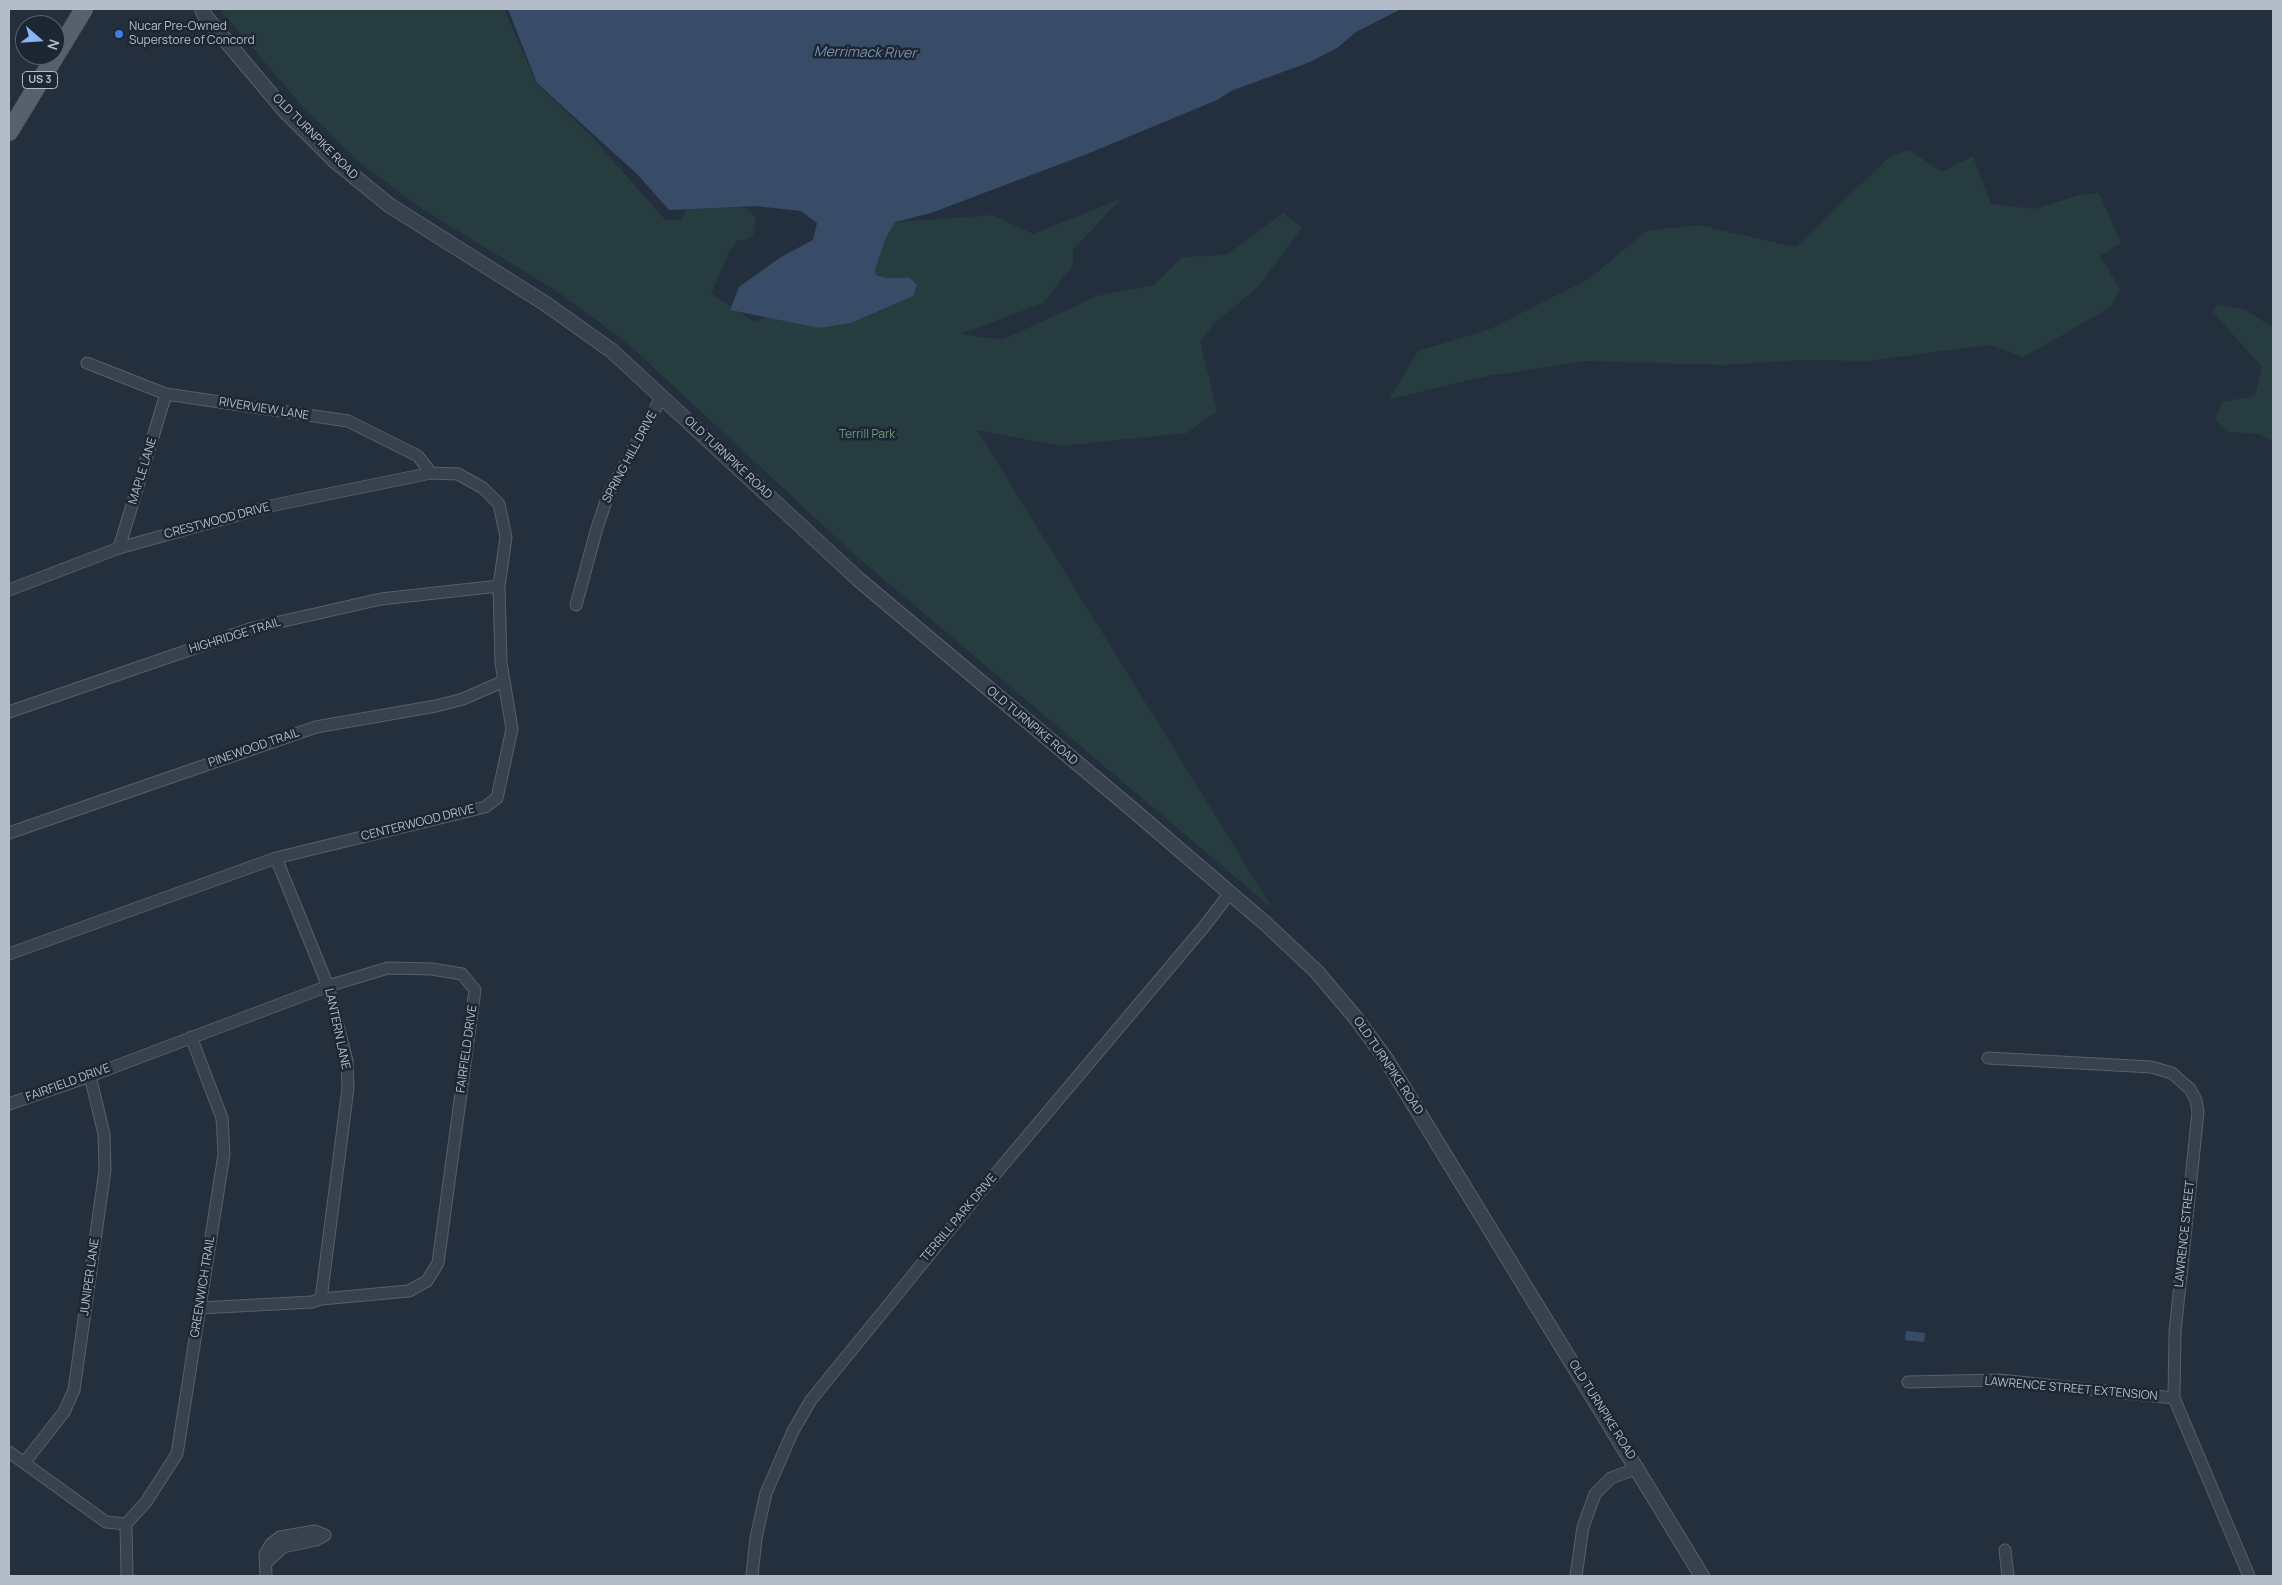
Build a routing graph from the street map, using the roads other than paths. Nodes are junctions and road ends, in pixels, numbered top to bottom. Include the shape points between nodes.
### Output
1 (84, 9) edge
2 (192, 9) edge
3 (204, 12) edge
4 (9, 132) edge
5 (87, 363) dead end
6 (166, 394) junction
7 (662, 396) junction
8 (431, 473) junction
9 (119, 548) junction
10 (500, 586) junction
11 (9, 590) edge
12 (576, 605) dead end
13 (504, 680) junction
14 (9, 712) edge
15 (9, 833) edge
16 (276, 858) junction
17 (1230, 893) junction
18 (9, 954) edge
19 (328, 986) junction
20 (191, 1037) junction
21 (1988, 1058) dead end
22 (90, 1076) junction
23 (9, 1104) edge
24 (321, 1299) junction
25 (200, 1308) junction
26 (1908, 1382) dead end
27 (2174, 1398) junction
28 (9, 1452) edge
29 (24, 1463) junction
30 (1638, 1468) junction
31 (126, 1524) junction
32 (2005, 1550) dead end
33 (266, 1563) junction
34 (127, 1576) edge
35 (266, 1576) edge
36 (752, 1576) edge
37 (1576, 1576) edge
38 (1702, 1576) edge
39 (2008, 1576) edge
40 (2249, 1576) edge

1 - 4 main road, US 3
2 - 3 street, OLD TURNPIKE ROAD
3 - 7 street, OLD TURNPIKE ROAD via 286,111 370,191 546,304 612,351
5 - 6 street, RIVERVIEW LANE
6 - 8 street, RIVERVIEW LANE via 348,421 418,456
6 - 9 street, MAPLE LANE
7 - 12 street, SPRING HILL DRIVE via 608,495
7 - 17 street, OLD TURNPIKE ROAD via 858,579
8 - 9 street, CRESTWOOD DRIVE via 270,506
8 - 10 street, CENTERWOOD DRIVE via 458,474 483,488 499,504 506,537
9 - 11 street, CRESTWOOD DRIVE
10 - 13 street, CENTERWOOD DRIVE
10 - 14 street, HIGHRIDGE TRAIL via 381,599 253,628
13 - 15 street, PINEWOOD TRAIL via 463,699 436,706 316,727
13 - 16 street, CENTERWOOD DRIVE via 512,729 497,798 486,807
16 - 18 street, CENTERWOOD DRIVE
16 - 19 street, LANTERN LANE
17 - 30 street, OLD TURNPIKE ROAD via 1317,972 1386,1059
17 - 36 street, TERRILL PARK DRIVE via 811,1400 785,1446 766,1493
19 - 20 street, FAIRFIELD DRIVE
19 - 24 street, LANTERN LANE via 347,1061 348,1088
19 - 24 street, FAIRFIELD DRIVE via 388,968 432,969 462,974 475,990 438,1264 427,1281 409,1291
20 - 22 street, FAIRFIELD DRIVE
20 - 25 street, GREENWICH TRAIL via 222,1118 224,1154
21 - 27 street, LAWRENCE STREET via 2151,1067 2172,1073 2190,1088 2198,1112 2175,1332
22 - 23 street, FAIRFIELD DRIVE
22 - 29 street, JUNIPER LANE via 104,1134 104,1170 74,1390 64,1412
24 - 25 street, FAIRFIELD DRIVE
25 - 31 street, GREENWICH TRAIL via 177,1454 146,1502
26 - 27 street, LAWRENCE STREET EXTENSION via 1999,1380
27 - 40 street, LAWRENCE STREET
28 - 29 street
29 - 31 street via 106,1522
30 - 37 street via 1611,1478 1595,1494 1583,1527
30 - 38 street, OLD TURNPIKE ROAD
31 - 34 street
32 - 39 street
33 - 33 street via 283,1547 325,1535 315,1531 280,1537 265,1554
33 - 35 street

